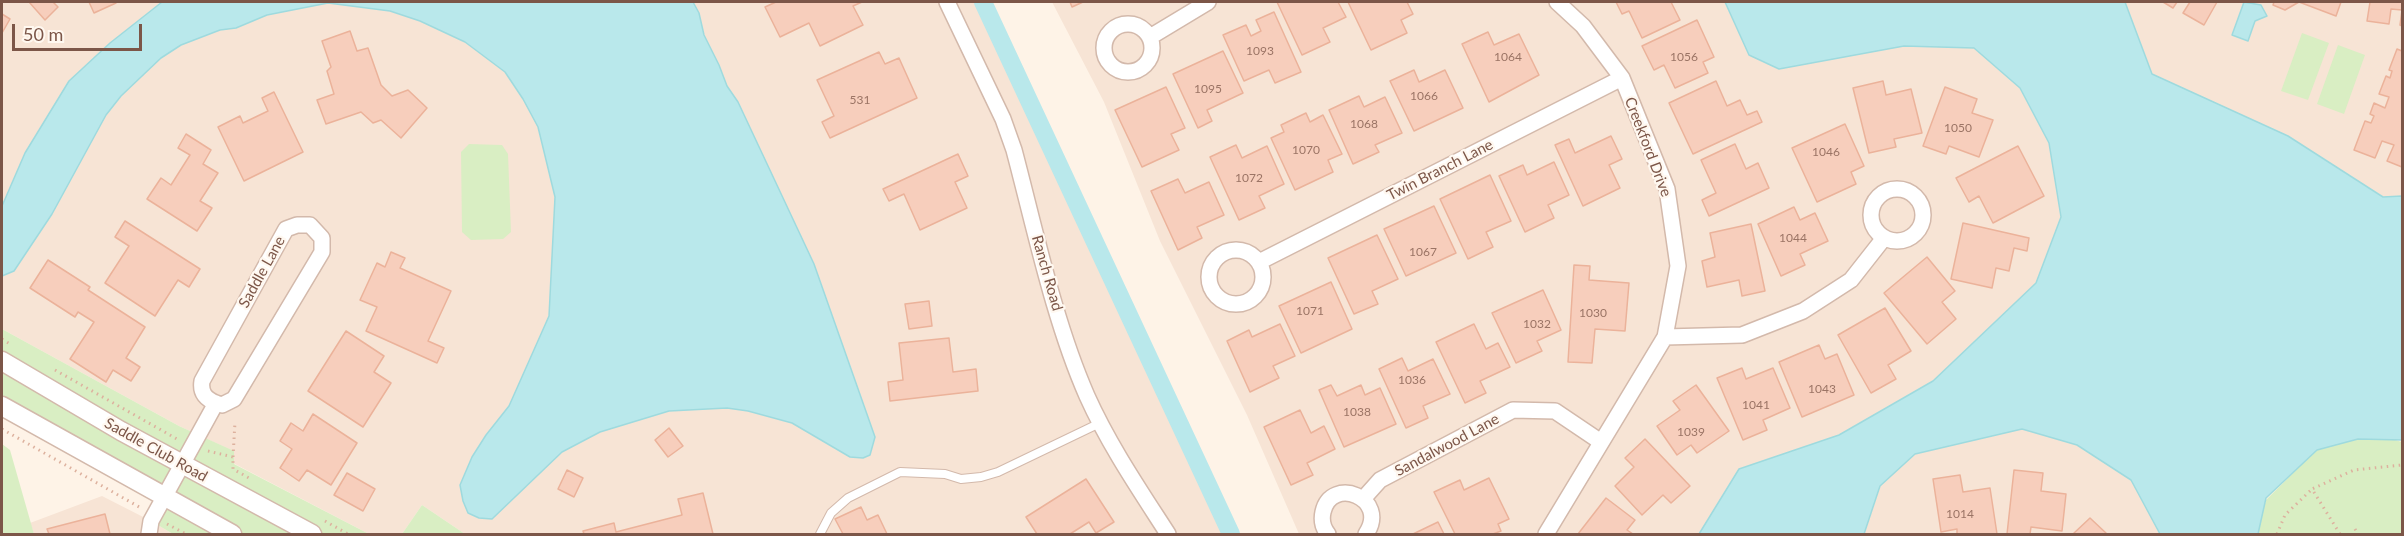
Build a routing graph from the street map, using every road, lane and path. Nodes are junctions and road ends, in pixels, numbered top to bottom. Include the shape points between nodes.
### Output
1 (947, 2) edge
2 (1208, 2) edge
3 (1557, 2) edge
4 (1150, 37) dead end
5 (1622, 78) junction
6 (1884, 237) dead end
7 (1259, 262) dead end
8 (1665, 337) junction
9 (2, 339) edge
10 (12, 345) dead end
11 (2, 361) edge
12 (54, 369) dead end
13 (216, 403) junction
14 (2, 406) edge
15 (235, 422) dead end
16 (1100, 423) junction
17 (2, 429) edge
18 (1601, 442) junction
19 (192, 448) junction
20 (233, 457) junction
21 (182, 465) junction
22 (2403, 465) edge
23 (252, 480) dead end
24 (2312, 489) junction
25 (165, 496) junction
26 (1363, 499) junction
27 (154, 516) junction
28 (316, 526) edge
29 (2355, 529) dead end
30 (150, 534) edge
31 (186, 534) edge
32 (231, 534) edge
33 (348, 534) edge
34 (820, 534) edge
35 (1168, 534) edge
36 (1328, 534) edge
37 (1366, 534) edge
38 (1546, 534) edge
39 (2277, 534) edge
40 (2340, 534) edge
41 (2358, 534) edge

1 - 16 street, Ranch Road via 1014,150 1066,340
2 - 4 street
3 - 5 street, Creekford Drive via 1583,26
5 - 7 street, Twin Branch Lane
5 - 8 street, Creekford Drive via 1667,189 1678,266
6 - 8 street via 1851,280 1803,311 1742,335
8 - 18 street, Creekford Drive
9 - 10 path
11 - 21 street, Saddle Club Road
12 - 19 path
13 - 13 street, Saddle Lane via 222,405 234,399 322,252 322,238 310,225 286,229 202,381 205,397
13 - 19 street
14 - 25 street
15 - 20 path
16 - 34 lane via 981,477 961,479 945,474 900,472 848,498 831,513
16 - 35 street, Ranch Road
17 - 27 path
18 - 26 street, Sandalwood Lane via 1555,411 1513,410 1380,480
18 - 38 street, Creekford Drive
19 - 20 path
19 - 21 street
20 - 23 path via 233,469
21 - 25 street
21 - 28 street, Saddle Club Road
22 - 24 path via 2354,470
24 - 39 path via 2285,515
24 - 40 path
25 - 27 street
25 - 32 street
26 - 36 street via 1349,493 1328,501 1322,516
26 - 37 street via 1371,513
27 - 30 street
27 - 31 path
28 - 33 path
29 - 41 path

